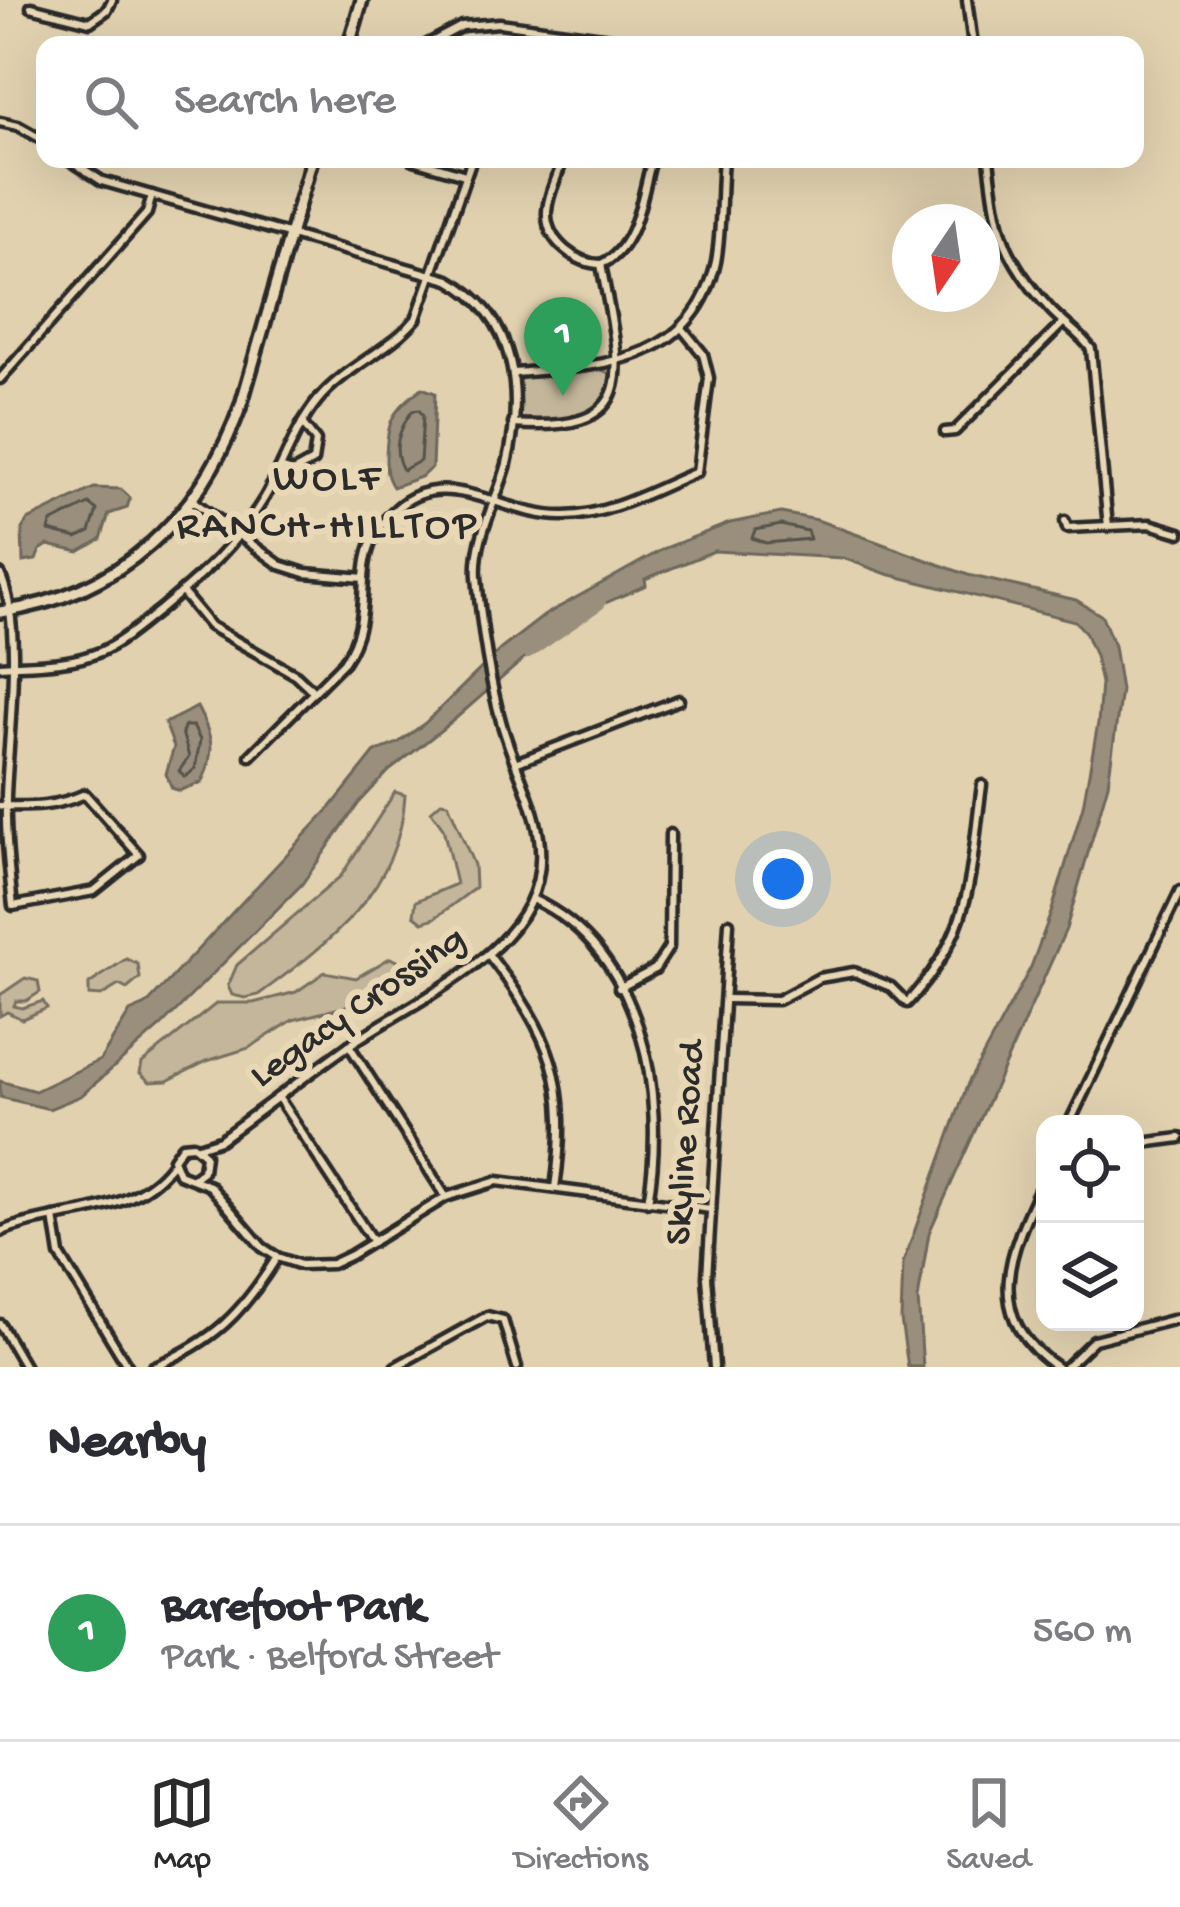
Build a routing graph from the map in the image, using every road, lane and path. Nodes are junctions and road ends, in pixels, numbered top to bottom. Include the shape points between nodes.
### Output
1 (112, 0) edge
2 (353, 0) edge
3 (362, 0) edge
4 (967, 0) edge
5 (31, 8) dead end
6 (354, 20) junction
7 (351, 36) edge
8 (442, 36) edge
9 (565, 36) edge
10 (972, 36) edge
11 (0, 122) edge
12 (36, 136) edge
13 (82, 168) edge
14 (309, 168) edge
15 (442, 168) edge
16 (469, 168) edge
17 (560, 168) edge
18 (649, 168) edge
19 (722, 168) edge
20 (990, 168) edge
21 (466, 175) junction
22 (152, 195) junction
23 (289, 233) junction
24 (601, 264) junction
25 (434, 274) junction
26 (1063, 323) junction
27 (681, 327) junction
28 (614, 364) junction
29 (514, 373) junction
30 (0, 379) edge
31 (302, 422) junction
32 (513, 424) junction
33 (945, 432) dead end
34 (280, 468) junction
35 (494, 500) junction
36 (193, 501) junction
37 (1065, 521) dead end
38 (1108, 526) junction
39 (1180, 533) edge
40 (239, 536) junction
41 (0, 574) edge
42 (364, 578) junction
43 (182, 592) junction
44 (4, 612) edge
45 (11, 665) junction
46 (0, 666) edge
47 (314, 692) junction
48 (679, 700) dead end
49 (250, 757) dead end
50 (515, 763) junction
51 (982, 785) dead end
52 (3, 806) edge
53 (670, 834) dead end
54 (1180, 891) edge
55 (532, 899) junction
56 (729, 923) dead end
57 (488, 954) junction
58 (619, 988) junction
59 (725, 999) junction
60 (349, 1045) junction
61 (278, 1097) junction
62 (1074, 1115) edge
63 (1180, 1138) edge
64 (220, 1140) junction
65 (1144, 1143) edge
66 (198, 1147) junction
67 (173, 1163) junction
68 (205, 1164) junction
69 (182, 1176) junction
70 (195, 1177) junction
71 (160, 1180) junction
72 (210, 1186) junction
73 (555, 1188) junction
74 (1036, 1196) edge
75 (446, 1197) junction
76 (648, 1202) junction
77 (711, 1210) junction
78 (54, 1216) junction
79 (0, 1232) edge
80 (373, 1242) junction
81 (277, 1257) junction
82 (1180, 1318) edge
83 (0, 1324) edge
84 (25, 1367) edge
85 (128, 1367) edge
86 (153, 1367) edge
87 (395, 1367) edge
88 (517, 1367) edge
89 (714, 1367) edge
90 (1057, 1367) edge
91 (1066, 1367) edge

1 - 5 street via 90,22
2 - 6 street
3 - 6 street
4 - 10 street
6 - 7 street
8 - 9 street via 482,23
11 - 12 street
13 - 22 street
14 - 23 street
15 - 21 street
16 - 21 street
17 - 24 street via 549,226 578,260
18 - 24 street via 626,244
19 - 27 street via 713,272
20 - 26 street via 1004,248
21 - 25 street
22 - 23 street
22 - 30 street via 147,213
23 - 25 street
23 - 36 street via 230,435
24 - 28 street
25 - 29 street via 491,314
25 - 31 street via 424,306 400,338 335,382
26 - 33 street
26 - 38 street via 1087,343 1093,362
27 - 28 street
27 - 35 street via 704,354 709,378 697,472 568,516
28 - 29 street
28 - 32 street via 614,392 600,414
29 - 32 street
31 - 34 street
31 - 34 street via 316,441 313,461 293,472
32 - 35 street
34 - 40 street
35 - 42 street via 439,490 408,501 375,535
35 - 50 street via 477,558 496,702
36 - 40 street
36 - 44 street via 144,552 104,578
37 - 38 street via 1067,528
38 - 39 street via 1150,524
40 - 42 street via 292,570
40 - 43 street
41 - 44 street
42 - 47 street via 355,646
43 - 45 street via 100,652
43 - 47 street via 210,626
44 - 45 street
45 - 46 street
45 - 52 street
47 - 49 street
48 - 50 street
50 - 55 street via 538,825
51 - 59 street via 962,920 941,965 907,1004 891,987 854,972 778,1000
52 - 52 street via 62,804 86,794 139,855 94,891 13,906
53 - 58 street via 669,947 655,969
54 - 62 street
55 - 57 street, Legacy Crossing
55 - 58 street via 584,930
56 - 59 street, Skyline Road
57 - 60 street, Legacy Crossing
57 - 73 street via 527,1007 552,1061 562,1124
58 - 76 street via 653,1078 657,1138
59 - 77 street, Skyline Road
60 - 61 street, Legacy Crossing
60 - 75 street
61 - 64 street, Legacy Crossing
61 - 80 street
63 - 65 street
64 - 66 street, Legacy Crossing
64 - 68 street, Legacy Crossing
66 - 67 street, Legacy Crossing via 182,1147
66 - 68 street
67 - 69 street
67 - 71 street, Legacy Crossing
68 - 70 street, Legacy Crossing
68 - 72 street
69 - 70 street
69 - 71 street
70 - 72 street
71 - 78 street via 109,1207
72 - 81 street
73 - 75 street via 497,1181
73 - 76 street
74 - 90 street via 1015,1241 1009,1300 1023,1335
75 - 80 street
76 - 77 street
77 - 89 street, Skyline Road
78 - 79 street
78 - 85 street via 60,1255
80 - 81 street via 332,1264
81 - 86 street via 226,1326
82 - 91 street via 1094,1340
83 - 84 street
87 - 88 street via 482,1318 499,1318 509,1331

